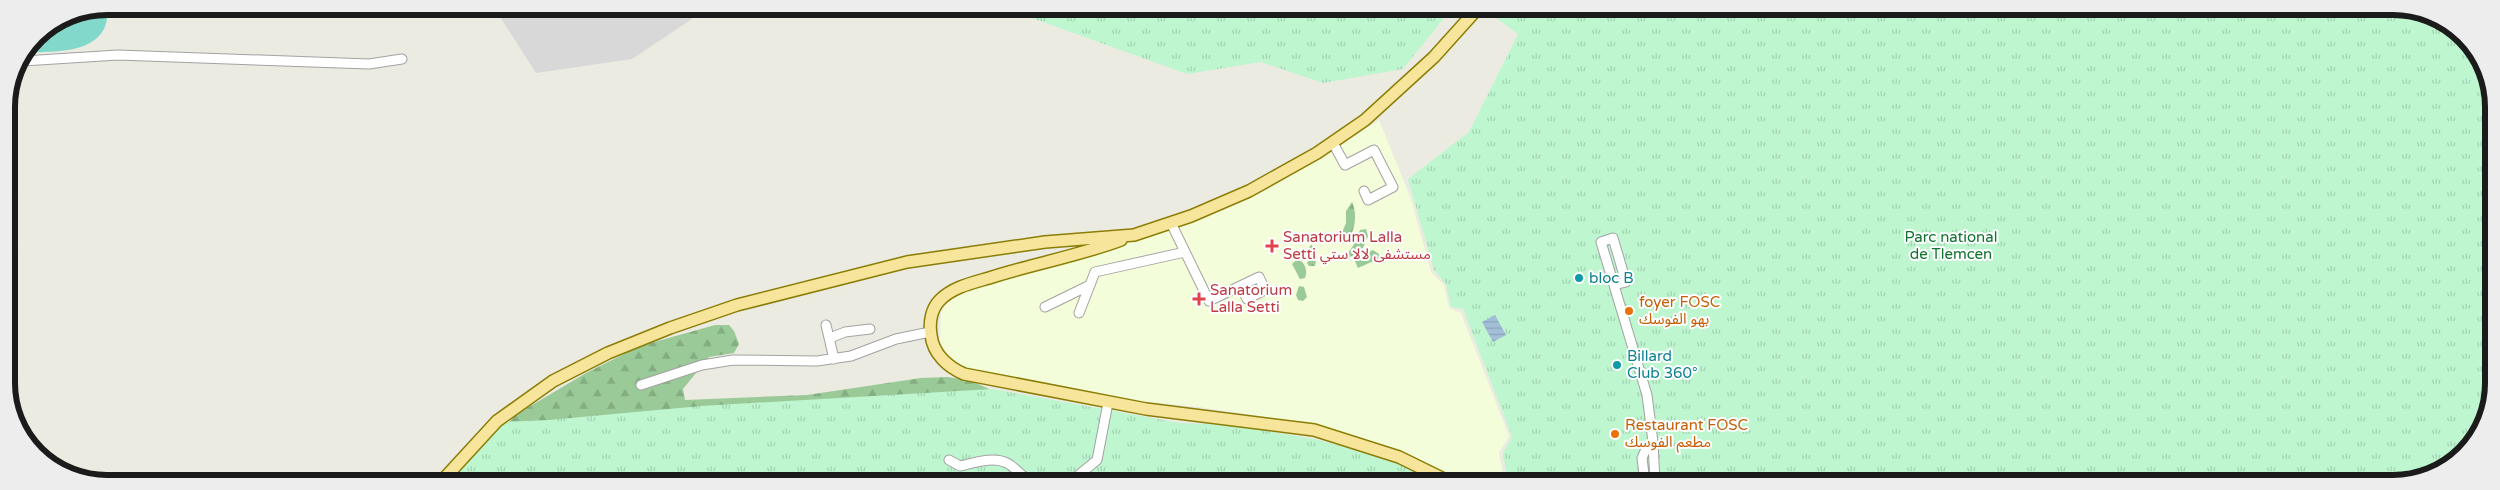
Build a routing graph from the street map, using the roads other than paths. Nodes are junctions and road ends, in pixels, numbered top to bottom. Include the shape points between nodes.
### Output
1 (1472, 15) edge
2 (402, 58) dead end
3 (27, 62) edge
4 (1333, 143) junction
5 (1364, 191) dead end
6 (1171, 223) junction
7 (1134, 235) junction
8 (1185, 252) junction
9 (1090, 285) junction
10 (1614, 285) junction
11 (1240, 286) dead end
12 (1045, 307) dead end
13 (1079, 313) dead end
14 (826, 325) dead end
15 (870, 328) dead end
16 (930, 332) junction
17 (830, 338) junction
18 (834, 359) junction
19 (641, 384) dead end
20 (1108, 403) junction
21 (1653, 448) junction
22 (949, 460) dead end
23 (447, 475) edge
24 (1021, 475) edge
25 (1079, 475) edge
26 (1436, 475) edge
27 (1645, 475) edge
28 (1654, 475) edge

1 - 4 main road via 1434,57 1365,120
2 - 3 street via 369,64 118,55
4 - 5 street via 1345,165 1374,150 1393,187 1368,200
4 - 6 main road via 1249,191
6 - 7 main road
6 - 8 street
7 - 16 main road via 958,288 938,302 933,311
7 - 23 main road via 1045,242 907,262 737,305 670,328 608,353 553,381 497,420
8 - 9 street via 1095,272
8 - 11 street via 1209,302
9 - 12 street
9 - 13 street
10 - 10 street via 1601,242 1613,238 1626,282
10 - 21 street via 1647,395
14 - 17 street
15 - 17 street
16 - 18 street
16 - 20 main road via 932,342 948,366 964,374
17 - 18 street
18 - 19 street via 733,360 702,365
20 - 25 street via 1097,460
20 - 26 main road via 1314,430 1399,457
21 - 27 street via 1646,449 1642,458
21 - 28 street
22 - 24 street via 960,466 988,460 1007,463

